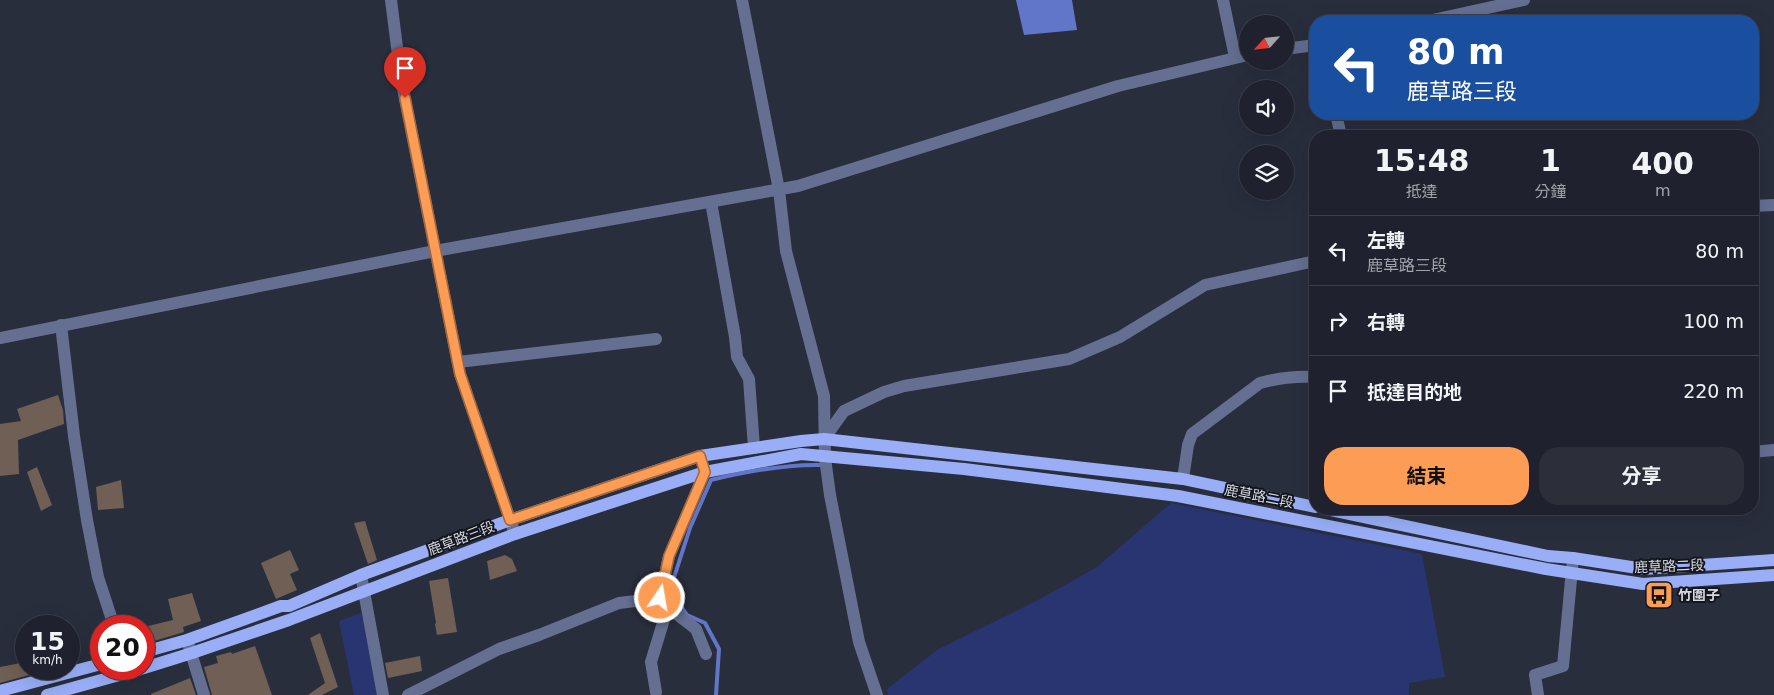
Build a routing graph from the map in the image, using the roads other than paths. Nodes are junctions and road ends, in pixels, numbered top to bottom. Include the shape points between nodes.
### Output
1 (391, 0) edge
2 (742, 0) edge
3 (1223, 0) edge
4 (1524, 0) edge
5 (1455, 15) edge
6 (1309, 46) edge
7 (1294, 48) edge
8 (1239, 50) edge
9 (1239, 56) edge
10 (779, 190) junction
11 (711, 202) junction
12 (1774, 205) edge
13 (1759, 206) edge
14 (435, 251) junction
15 (1309, 262) edge
16 (62, 325) junction
17 (0, 338) edge
18 (656, 339) dead end
19 (458, 362) junction
20 (1309, 377) edge
21 (824, 439) junction
22 (754, 448) junction
23 (1774, 450) edge
24 (1759, 451) edge
25 (700, 456) junction
26 (825, 458) junction
27 (705, 472) junction
28 (1183, 479) junction
29 (1309, 506) edge
30 (1353, 515) edge
31 (510, 520) junction
32 (515, 534) junction
33 (1573, 558) junction
34 (1774, 560) edge
35 (1572, 574) junction
36 (361, 575) junction
37 (1774, 575) edge
38 (364, 590) junction
39 (660, 598) junction
40 (110, 615) edge
41 (187, 640) junction
42 (155, 649) edge
43 (192, 653) junction
44 (706, 654) dead end
45 (155, 664) edge
46 (90, 667) edge
47 (98, 680) edge
48 (0, 692) edge
49 (656, 692) dead end
50 (47, 695) edge
51 (204, 695) edge
52 (383, 695) edge
53 (408, 695) edge
54 (877, 695) edge
55 (1538, 695) edge

1 - 14 street via 401,79
2 - 10 street
3 - 8 street
4 - 5 street
6 - 7 street
9 - 10 street via 1118,86
10 - 11 street
10 - 21 street via 786,251 824,396
11 - 14 street
11 - 22 street via 737,357 750,379
12 - 13 street
14 - 16 street
14 - 19 street
15 - 21 street via 1205,285 1120,337 1069,358 884,392 844,411
16 - 17 street
16 - 40 street via 87,520 98,578
18 - 19 street
19 - 31 street
20 - 28 street via 1260,383 1192,434
21 - 22 main road, 鹿草路三段
21 - 26 street
21 - 28 main road, 鹿草路二段
22 - 25 main road, 鹿草路三段
23 - 24 street
25 - 27 street
25 - 31 main road, 鹿草路三段
26 - 27 main road, 鹿草路三段 via 801,454
26 - 35 main road, 鹿草路二段 via 964,469 1178,496
26 - 54 street via 859,642
27 - 32 main road, 鹿草路三段
27 - 39 street via 669,556
28 - 29 main road, 鹿草路二段
30 - 33 main road, 鹿草路二段 via 1548,556
31 - 32 street
31 - 36 main road, 鹿草路三段
32 - 38 main road, 鹿草路三段
33 - 34 main road, 鹿草路二段 via 1644,569
33 - 35 street
35 - 37 main road, 鹿草路二段 via 1643,584
35 - 55 street via 1563,666 1535,675
36 - 38 street
36 - 41 main road, 鹿草路三段 via 289,606 281,606
38 - 43 main road, 鹿草路三段 via 290,620
38 - 52 street
39 - 44 street via 696,629
39 - 49 street via 666,612 651,662
39 - 53 street via 619,603 499,649
41 - 42 main road, 鹿草路三段
41 - 43 street
43 - 45 main road, 鹿草路三段
43 - 51 street
46 - 48 main road
47 - 50 main road, 鹿草路三段

